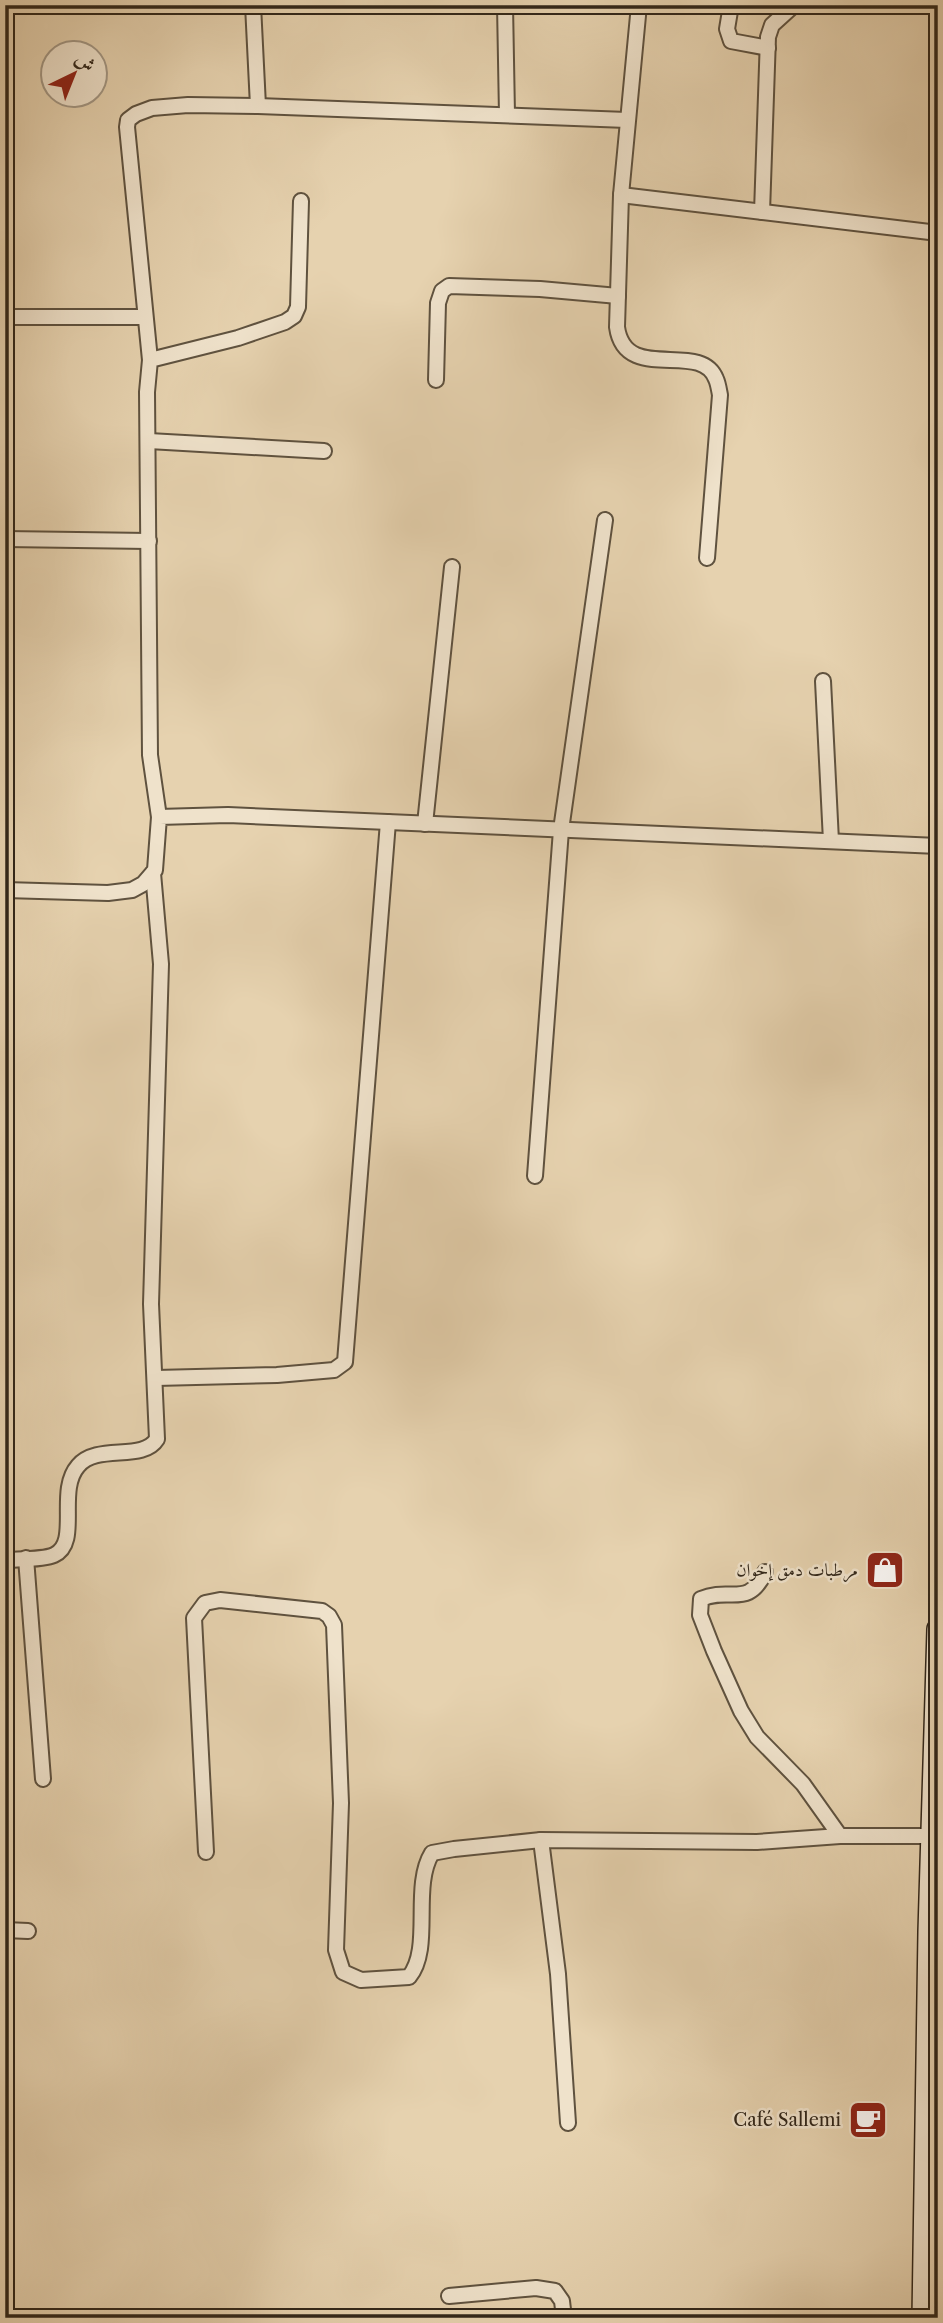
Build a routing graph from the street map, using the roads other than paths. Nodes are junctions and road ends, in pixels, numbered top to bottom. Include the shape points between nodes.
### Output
1 (253, 5) edge
2 (505, 5) edge
3 (639, 5) edge
4 (731, 5) edge
5 (794, 5) edge
6 (768, 48) junction
7 (258, 106) junction
8 (507, 115) junction
9 (627, 120) junction
10 (621, 195) junction
11 (301, 201) dead end
12 (762, 212) junction
13 (938, 233) edge
14 (618, 296) junction
15 (5, 317) edge
16 (145, 317) junction
17 (150, 360) junction
18 (436, 380) dead end
19 (149, 441) junction
20 (324, 451) dead end
21 (605, 520) dead end
22 (5, 539) edge
23 (149, 541) junction
24 (707, 558) dead end
25 (452, 567) dead end
26 (823, 681) dead end
27 (159, 817) junction
28 (388, 822) junction
29 (425, 824) junction
30 (561, 830) junction
31 (831, 841) junction
32 (938, 846) edge
33 (153, 873) junction
34 (5, 890) edge
35 (535, 1176) dead end
36 (156, 1378) junction
37 (26, 1558) junction
38 (5, 1560) edge
39 (765, 1572) dead end
40 (938, 1629) edge
41 (936, 1747) edge
42 (43, 1779) dead end
43 (840, 1836) junction
44 (932, 1836) junction
45 (541, 1840) junction
46 (206, 1852) dead end
47 (5, 1930) edge
48 (28, 1931) dead end
49 (933, 2031) edge
50 (568, 2123) dead end
51 (449, 2296) dead end
52 (928, 2312) edge
53 (564, 2318) edge

1 - 7 street
2 - 8 street
3 - 9 street
4 - 6 street via 727,29 731,41
5 - 6 street via 772,25
6 - 12 street
7 - 8 street
7 - 16 street via 152,108 128,120
8 - 9 street
9 - 10 street
10 - 12 street
10 - 14 street
11 - 17 street via 294,316 238,338
12 - 13 street
14 - 18 street via 449,286 438,303
14 - 24 street via 617,327 624,348 650,359 702,365 716,377 720,395
15 - 16 street
16 - 17 street
17 - 19 street
19 - 20 street
19 - 23 street
21 - 30 street
22 - 23 street
23 - 27 street via 150,755
25 - 29 street
26 - 31 street
27 - 28 street via 228,815
27 - 33 street
28 - 29 street
28 - 36 street via 345,1362 334,1370 277,1375
29 - 30 street
30 - 31 street
30 - 35 street
31 - 32 street
33 - 34 street via 132,890 108,893
33 - 36 street via 161,964 151,1304
36 - 37 street via 158,1430 154,1444 80,1462 66,1495 68,1539 64,1548 49,1557
37 - 38 street
37 - 42 street
39 - 43 street via 751,1593 701,1599 700,1615 757,1737 803,1784
40 - 41 main road
41 - 44 main road
43 - 44 street
43 - 45 street via 757,1842
44 - 49 main road
45 - 46 street via 432,1853 424,1866 415,1970 409,1977 361,1980 343,1972 336,1950 341,1803 334,1625 322,1611 220,1600 205,1603 194,1618
45 - 50 street via 558,1974
47 - 48 street
49 - 52 main road
51 - 53 street via 536,2288 555,2291

